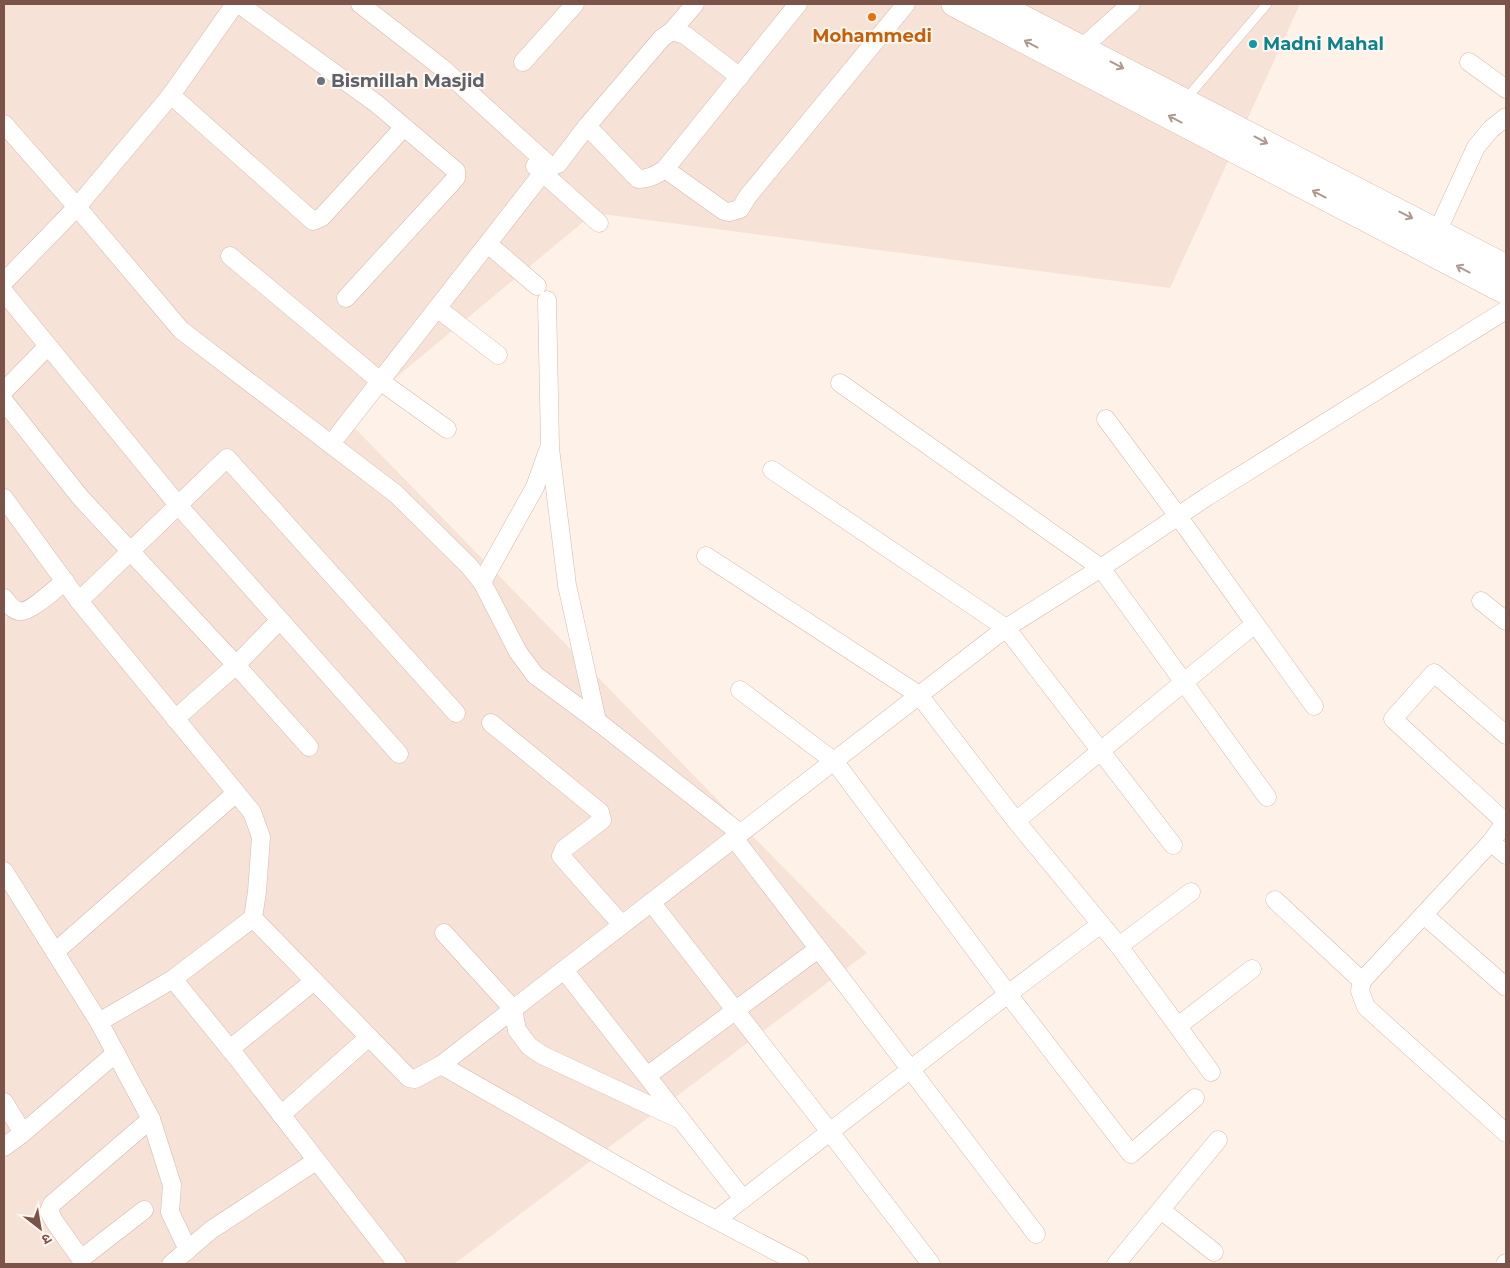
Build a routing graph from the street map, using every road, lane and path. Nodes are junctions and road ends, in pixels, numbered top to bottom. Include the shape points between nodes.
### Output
1 (234, 4) edge
2 (239, 4) edge
3 (360, 4) edge
4 (575, 4) edge
5 (695, 4) edge
6 (798, 4) edge
7 (906, 4) edge
8 (954, 4) edge
9 (996, 4) edge
10 (1131, 4) edge
11 (1267, 4) edge
12 (672, 31) junction
13 (1082, 47) junction
14 (523, 62) dead end
15 (1469, 62) dead end
16 (740, 76) junction
17 (1506, 88) edge
18 (171, 95) junction
19 (1185, 100) junction
20 (1506, 117) edge
21 (4, 124) edge
22 (587, 126) junction
23 (404, 127) junction
24 (523, 155) dead end
25 (546, 169) junction
26 (665, 169) junction
27 (77, 207) junction
28 (600, 223) dead end
29 (1437, 232) junction
30 (488, 244) junction
31 (230, 256) dead end
32 (1506, 267) edge
33 (4, 282) edge
34 (537, 286) dead end
35 (4, 292) edge
36 (1506, 292) edge
37 (346, 298) dead end
38 (548, 300) dead end
39 (437, 308) junction
40 (1506, 310) edge
41 (48, 346) junction
42 (498, 355) dead end
43 (380, 381) junction
44 (840, 383) dead end
45 (4, 391) edge
46 (4, 401) edge
47 (1106, 419) dead end
48 (447, 429) dead end
49 (338, 435) dead end
50 (550, 445) junction
51 (772, 470) dead end
52 (4, 498) edge
53 (178, 505) junction
54 (1178, 516) junction
55 (130, 552) junction
56 (706, 556) dead end
57 (1100, 568) junction
58 (65, 581) junction
59 (482, 582) junction
60 (4, 598) edge
61 (79, 601) junction
62 (1481, 601) dead end
63 (280, 620) junction
64 (1506, 621) edge
65 (1255, 624) junction
66 (1006, 628) junction
67 (236, 665) junction
68 (1184, 682) junction
69 (740, 690) dead end
70 (919, 695) junction
71 (1314, 706) dead end
72 (456, 713) dead end
73 (175, 719) junction
74 (597, 721) junction
75 (491, 723) dead end
76 (1506, 735) edge
77 (309, 747) dead end
78 (1100, 752) junction
79 (399, 754) dead end
80 (835, 762) junction
81 (236, 793) junction
82 (1268, 797) dead end
83 (1016, 821) junction
84 (1506, 821) edge
85 (737, 836) junction
86 (1491, 842) junction
87 (1173, 845) dead end
88 (1506, 855) edge
89 (4, 872) edge
90 (1191, 892) dead end
91 (1275, 900) dead end
92 (651, 902) junction
93 (1424, 915) junction
94 (252, 918) junction
95 (1101, 924) junction
96 (622, 925) junction
97 (444, 933) dead end
98 (1119, 946) junction
99 (818, 949) junction
100 (55, 952) junction
101 (1252, 969) dead end
102 (564, 970) junction
103 (173, 979) junction
104 (314, 981) junction
105 (1362, 981) junction
106 (1506, 987) edge
107 (1008, 994) junction
108 (513, 1009) junction
109 (736, 1010) junction
110 (99, 1022) junction
111 (1178, 1026) junction
112 (369, 1037) junction
113 (230, 1050) junction
114 (116, 1053) junction
115 (441, 1065) junction
116 (910, 1070) junction
117 (1210, 1072) dead end
118 (647, 1076) junction
119 (1194, 1098) dead end
120 (4, 1102) edge
121 (281, 1115) junction
122 (151, 1119) junction
123 (681, 1120) junction
124 (830, 1132) junction
125 (23, 1133) junction
126 (1506, 1133) edge
127 (1218, 1140) dead end
128 (4, 1147) edge
129 (316, 1161) junction
130 (743, 1199) junction
131 (144, 1210) dead end
132 (1161, 1210) junction
133 (716, 1220) junction
134 (1036, 1234) dead end
135 (188, 1250) junction
136 (1214, 1252) dead end
137 (171, 1264) edge
138 (397, 1264) edge
139 (800, 1264) edge
140 (931, 1264) edge
141 (1116, 1264) edge

1 - 18 street
2 - 23 street
3 - 25 street via 441,67
4 - 14 street
5 - 12 street
6 - 16 street
7 - 26 street via 740,208 724,211
36 -> 8 street
9 - 13 street
10 - 13 street
11 - 19 lane
12 - 16 street via 686,35
12 - 22 street via 662,38
13 -> 19 street
15 - 17 street
16 - 26 street
18 - 23 street via 313,221 322,217
18 - 27 street
19 -> 29 street
20 - 29 street via 1476,148
21 - 27 street
22 - 25 street via 558,164
22 - 26 street via 638,179 646,179
23 - 37 street via 456,171 456,178
24 - 25 street
25 - 28 street
25 - 30 street
27 - 33 street
27 - 59 street via 181,330 396,494
29 - 32 street
30 - 34 street
30 - 39 street
31 - 43 street
35 - 41 street
38 - 50 street
39 - 42 street
39 - 43 street
40 - 54 street
41 - 45 street
41 - 53 street
43 - 48 street
43 - 49 street
44 - 57 street
46 - 55 street via 80,497
47 - 54 street
50 - 59 street via 535,487
50 - 74 street via 567,585
51 - 66 street
52 - 58 street
53 - 55 street
53 - 63 street
53 - 72 street via 227,458
54 - 57 street
54 - 65 street
55 - 61 street
55 - 67 street
56 - 70 street
57 - 66 street
57 - 68 street
58 - 60 street via 28,610 20,612 13,609
58 - 61 street
59 - 74 street via 518,652 535,675
61 - 73 street
62 - 64 street
63 - 67 street
63 - 79 street
65 - 68 street
65 - 71 street
66 - 70 street
66 - 78 street
67 - 73 street
67 - 77 street
68 - 78 street
68 - 82 street
69 - 80 street
70 - 80 street
70 - 83 street
73 - 81 street
74 - 85 street
75 - 96 street via 600,812 602,820 564,849 561,856
76 - 84 street via 1434,673 1393,719
78 - 83 street
78 - 87 street
80 - 85 street
80 - 107 street
81 - 94 street via 252,812 261,837
81 - 100 street
83 - 95 street
84 - 86 street
85 - 92 street
85 - 99 street
86 - 88 street
86 - 93 street
89 - 100 street
90 - 98 street
91 - 105 street
92 - 96 street
92 - 109 street
93 - 105 street
93 - 106 street
94 - 103 street
94 - 104 street
95 - 98 street
95 - 107 street
96 - 102 street
97 - 108 street
98 - 111 street
99 - 109 street
99 - 116 street
100 - 110 street
101 - 111 street
102 - 108 street
102 - 118 street
103 - 110 street
103 - 113 street
104 - 112 street
104 - 113 street
105 - 126 street via 1360,991 1366,1007
107 - 116 street
107 - 119 street via 1131,1154
108 - 115 street
108 - 123 street via 517,1030 529,1046 542,1055
109 - 118 street
109 - 124 street
110 - 114 street
111 - 117 street
112 - 115 street via 409,1078 415,1079
112 - 121 street
113 - 121 street
114 - 122 street
114 - 125 street
115 - 133 street
116 - 124 street
116 - 134 street
118 - 123 street
120 - 125 street
121 - 129 street
122 - 131 street via 49,1210 81,1259
122 - 135 street via 172,1185 170,1212
123 - 130 street
124 - 130 street
124 - 140 street
125 - 128 street
127 - 132 street
129 - 135 street via 211,1230
129 - 138 street
130 - 133 street
132 - 136 street
132 - 141 street
133 - 139 street
135 - 137 street

